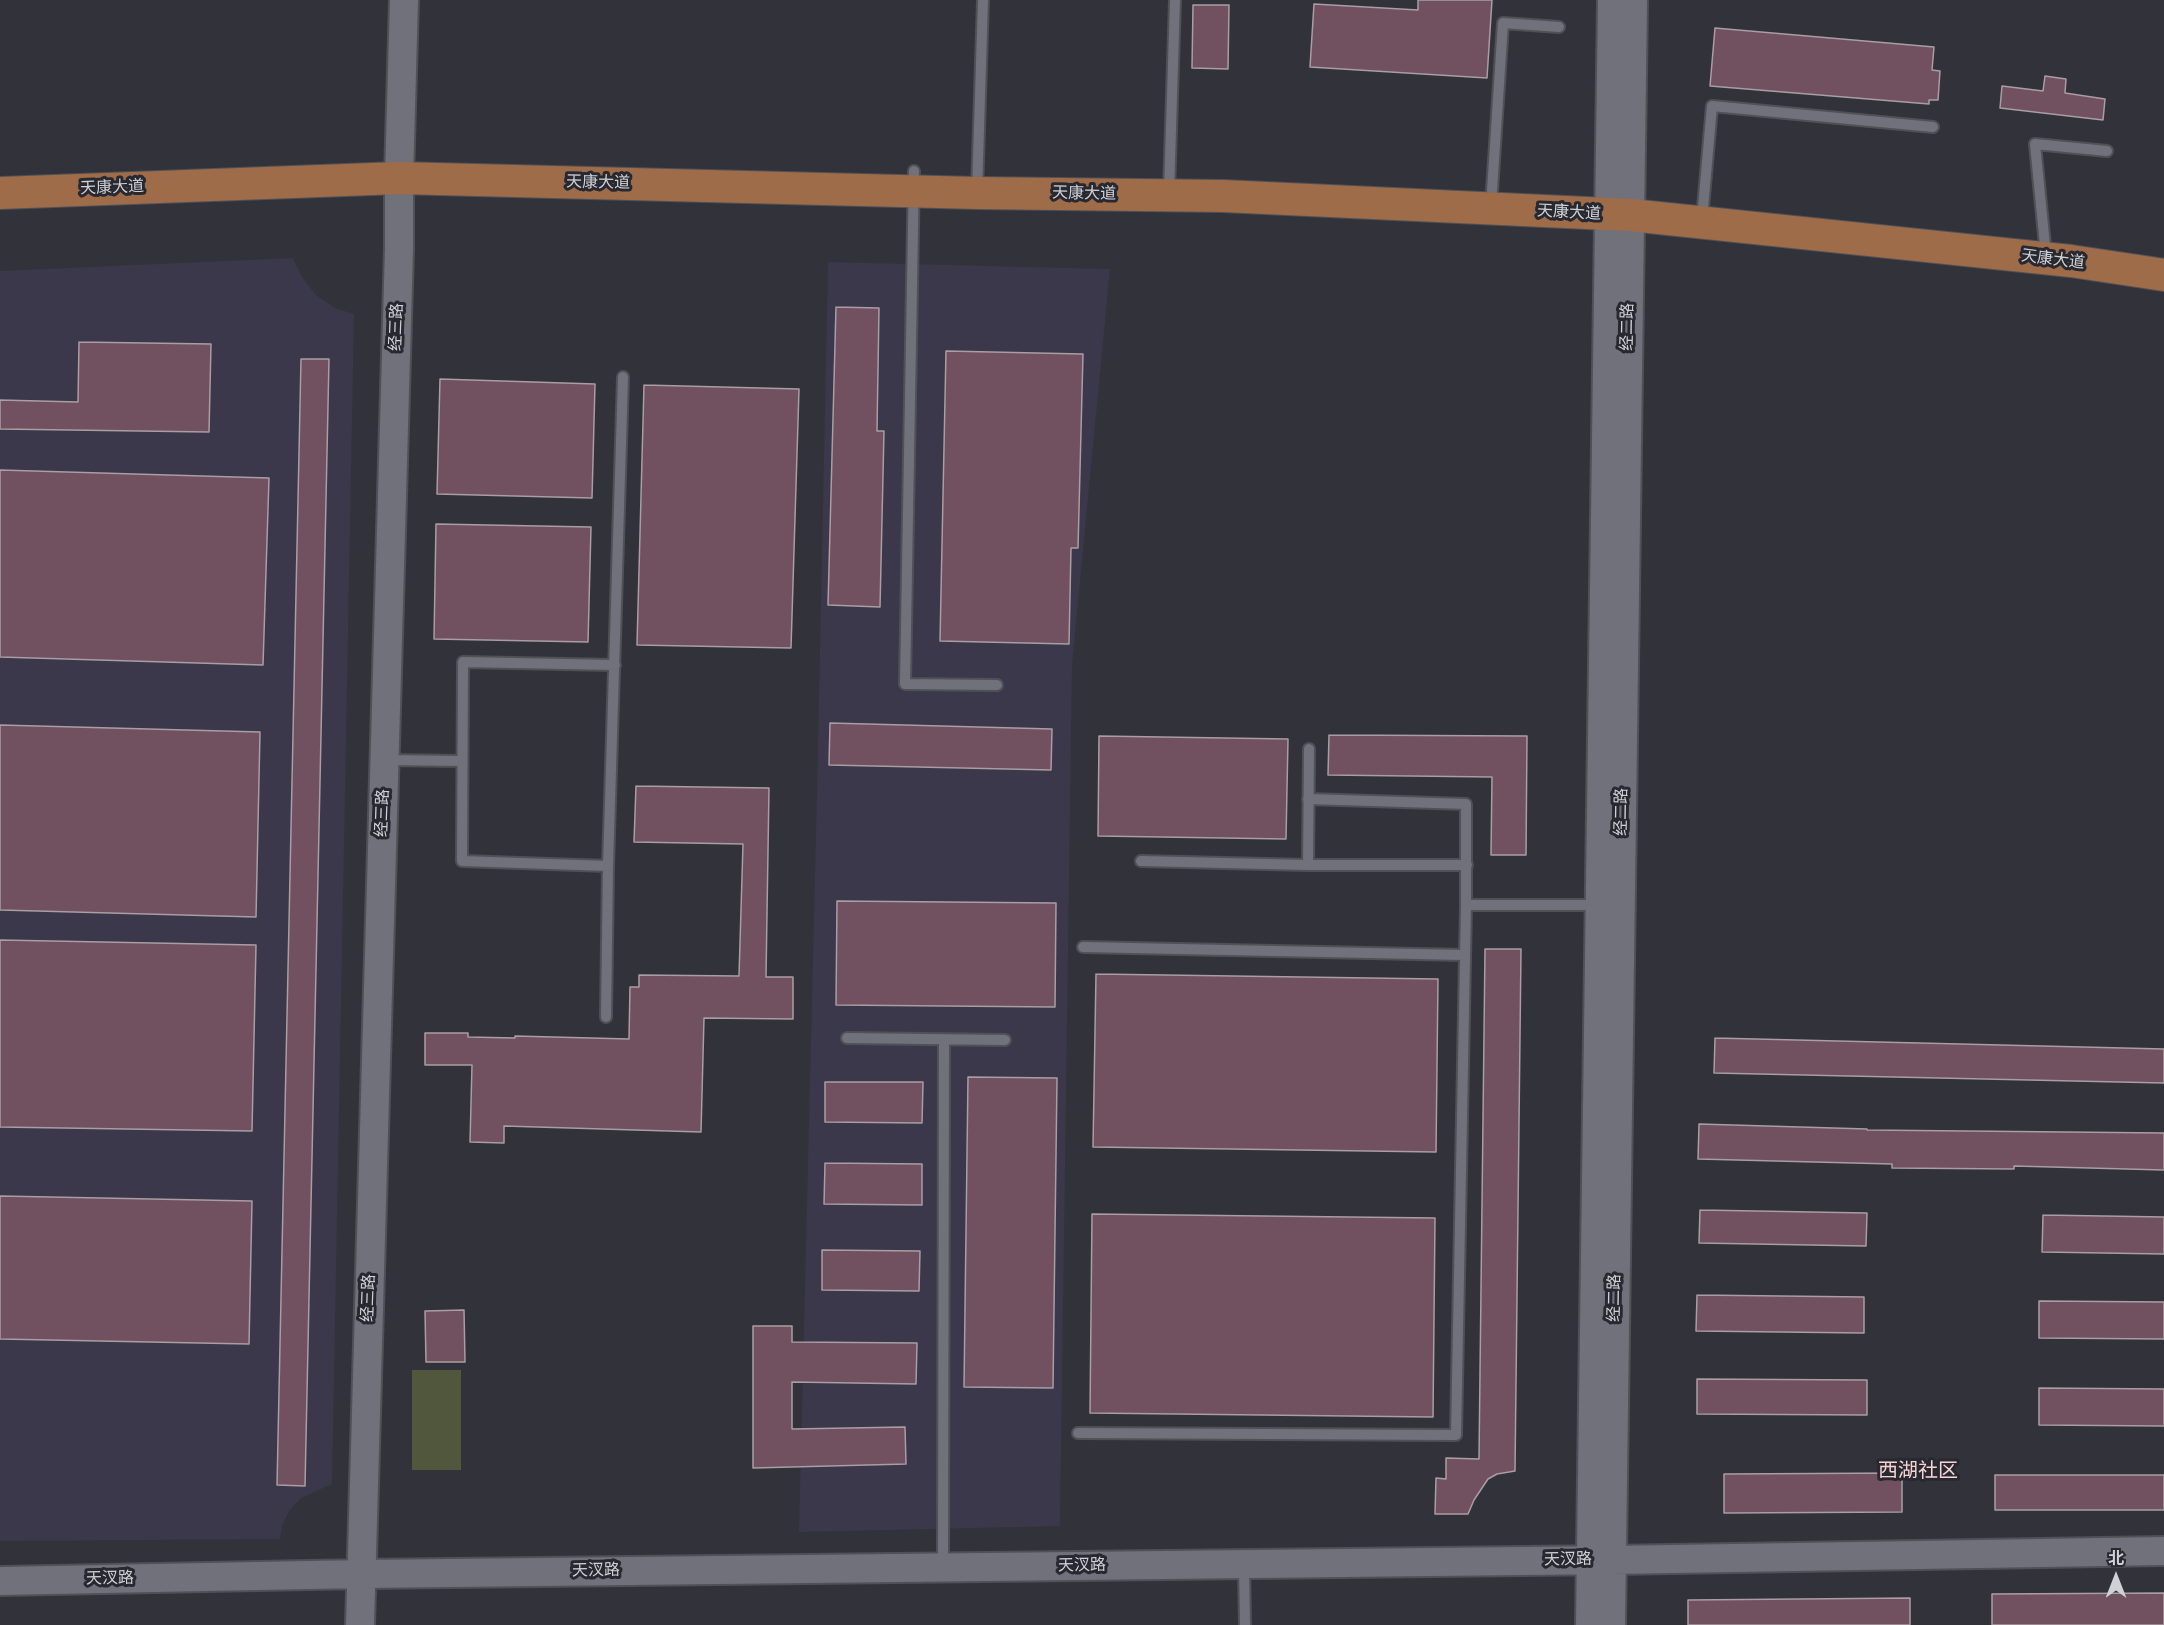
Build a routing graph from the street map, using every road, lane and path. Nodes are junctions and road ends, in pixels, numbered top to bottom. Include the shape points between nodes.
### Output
1 (404, 0) edge
2 (983, 0) edge
3 (1175, 0) edge
4 (1612, 0) edge
5 (1633, 0) edge
6 (1559, 27) dead end
7 (1934, 126) dead end
8 (2107, 151) dead end
9 (399, 168) junction
10 (0, 172) edge
11 (914, 181) junction
12 (978, 182) junction
13 (1169, 185) junction
14 (0, 193) edge
15 (1491, 199) junction
16 (1619, 205) junction
17 (1703, 213) junction
18 (2045, 248) junction
19 (2164, 254) edge
20 (2164, 275) edge
21 (622, 377) dead end
22 (615, 665) junction
23 (997, 685) dead end
24 (1309, 749) dead end
25 (384, 760) junction
26 (462, 761) junction
27 (1308, 800) junction
28 (1141, 861) dead end
29 (1308, 865) junction
30 (1467, 865) junction
31 (608, 866) junction
32 (1466, 905) junction
33 (1610, 905) junction
34 (1083, 947) dead end
35 (1465, 955) junction
36 (606, 1017) dead end
37 (847, 1038) dead end
38 (944, 1040) junction
39 (1005, 1040) dead end
40 (1078, 1433) dead end
41 (2164, 1551) edge
42 (1601, 1560) junction
43 (1244, 1564) junction
44 (943, 1568) junction
45 (361, 1574) junction
46 (0, 1581) edge
47 (360, 1625) edge
48 (1245, 1625) edge
49 (1590, 1625) edge
50 (1611, 1625) edge

1 - 9 street, 经三路
2 - 12 lane
3 - 13 lane
4 - 16 street, 经二路
5 - 16 street, 经二路
6 - 15 lane via 1503,23
7 - 17 lane via 1712,106
8 - 18 lane via 2035,144
9 - 10 main road, 天康大道
9 - 11 main road, 天康大道
9 - 14 main road, 天康大道
9 - 25 street, 经三路
11 - 12 main road, 天康大道
11 - 23 lane via 904,684
12 - 13 main road, 天康大道
13 - 15 main road, 天康大道
15 - 16 main road, 天康大道
16 - 17 main road, 天康大道
16 - 33 street, 经二路
17 - 18 main road, 天康大道
18 - 19 main road, 天康大道
18 - 20 main road, 天康大道
21 - 22 lane
22 - 26 lane via 463,662
22 - 31 lane
24 - 27 lane
25 - 26 lane
25 - 45 street, 经三路
26 - 31 lane via 462,861
27 - 29 lane
27 - 30 lane via 1466,804
28 - 29 lane
29 - 30 lane
30 - 32 lane
31 - 36 lane
32 - 33 lane
32 - 35 lane
33 - 42 street, 经二路
34 - 35 lane
35 - 40 lane via 1456,1436
37 - 38 lane
38 - 39 lane
38 - 44 lane
41 - 42 street, 天汊路
42 - 43 street, 天汊路
42 - 49 street, 经二路
42 - 50 street, 经二路
43 - 44 street, 天汊路
43 - 48 lane
44 - 45 street, 天汊路
45 - 46 street, 天汊路
45 - 47 street, 经三路

